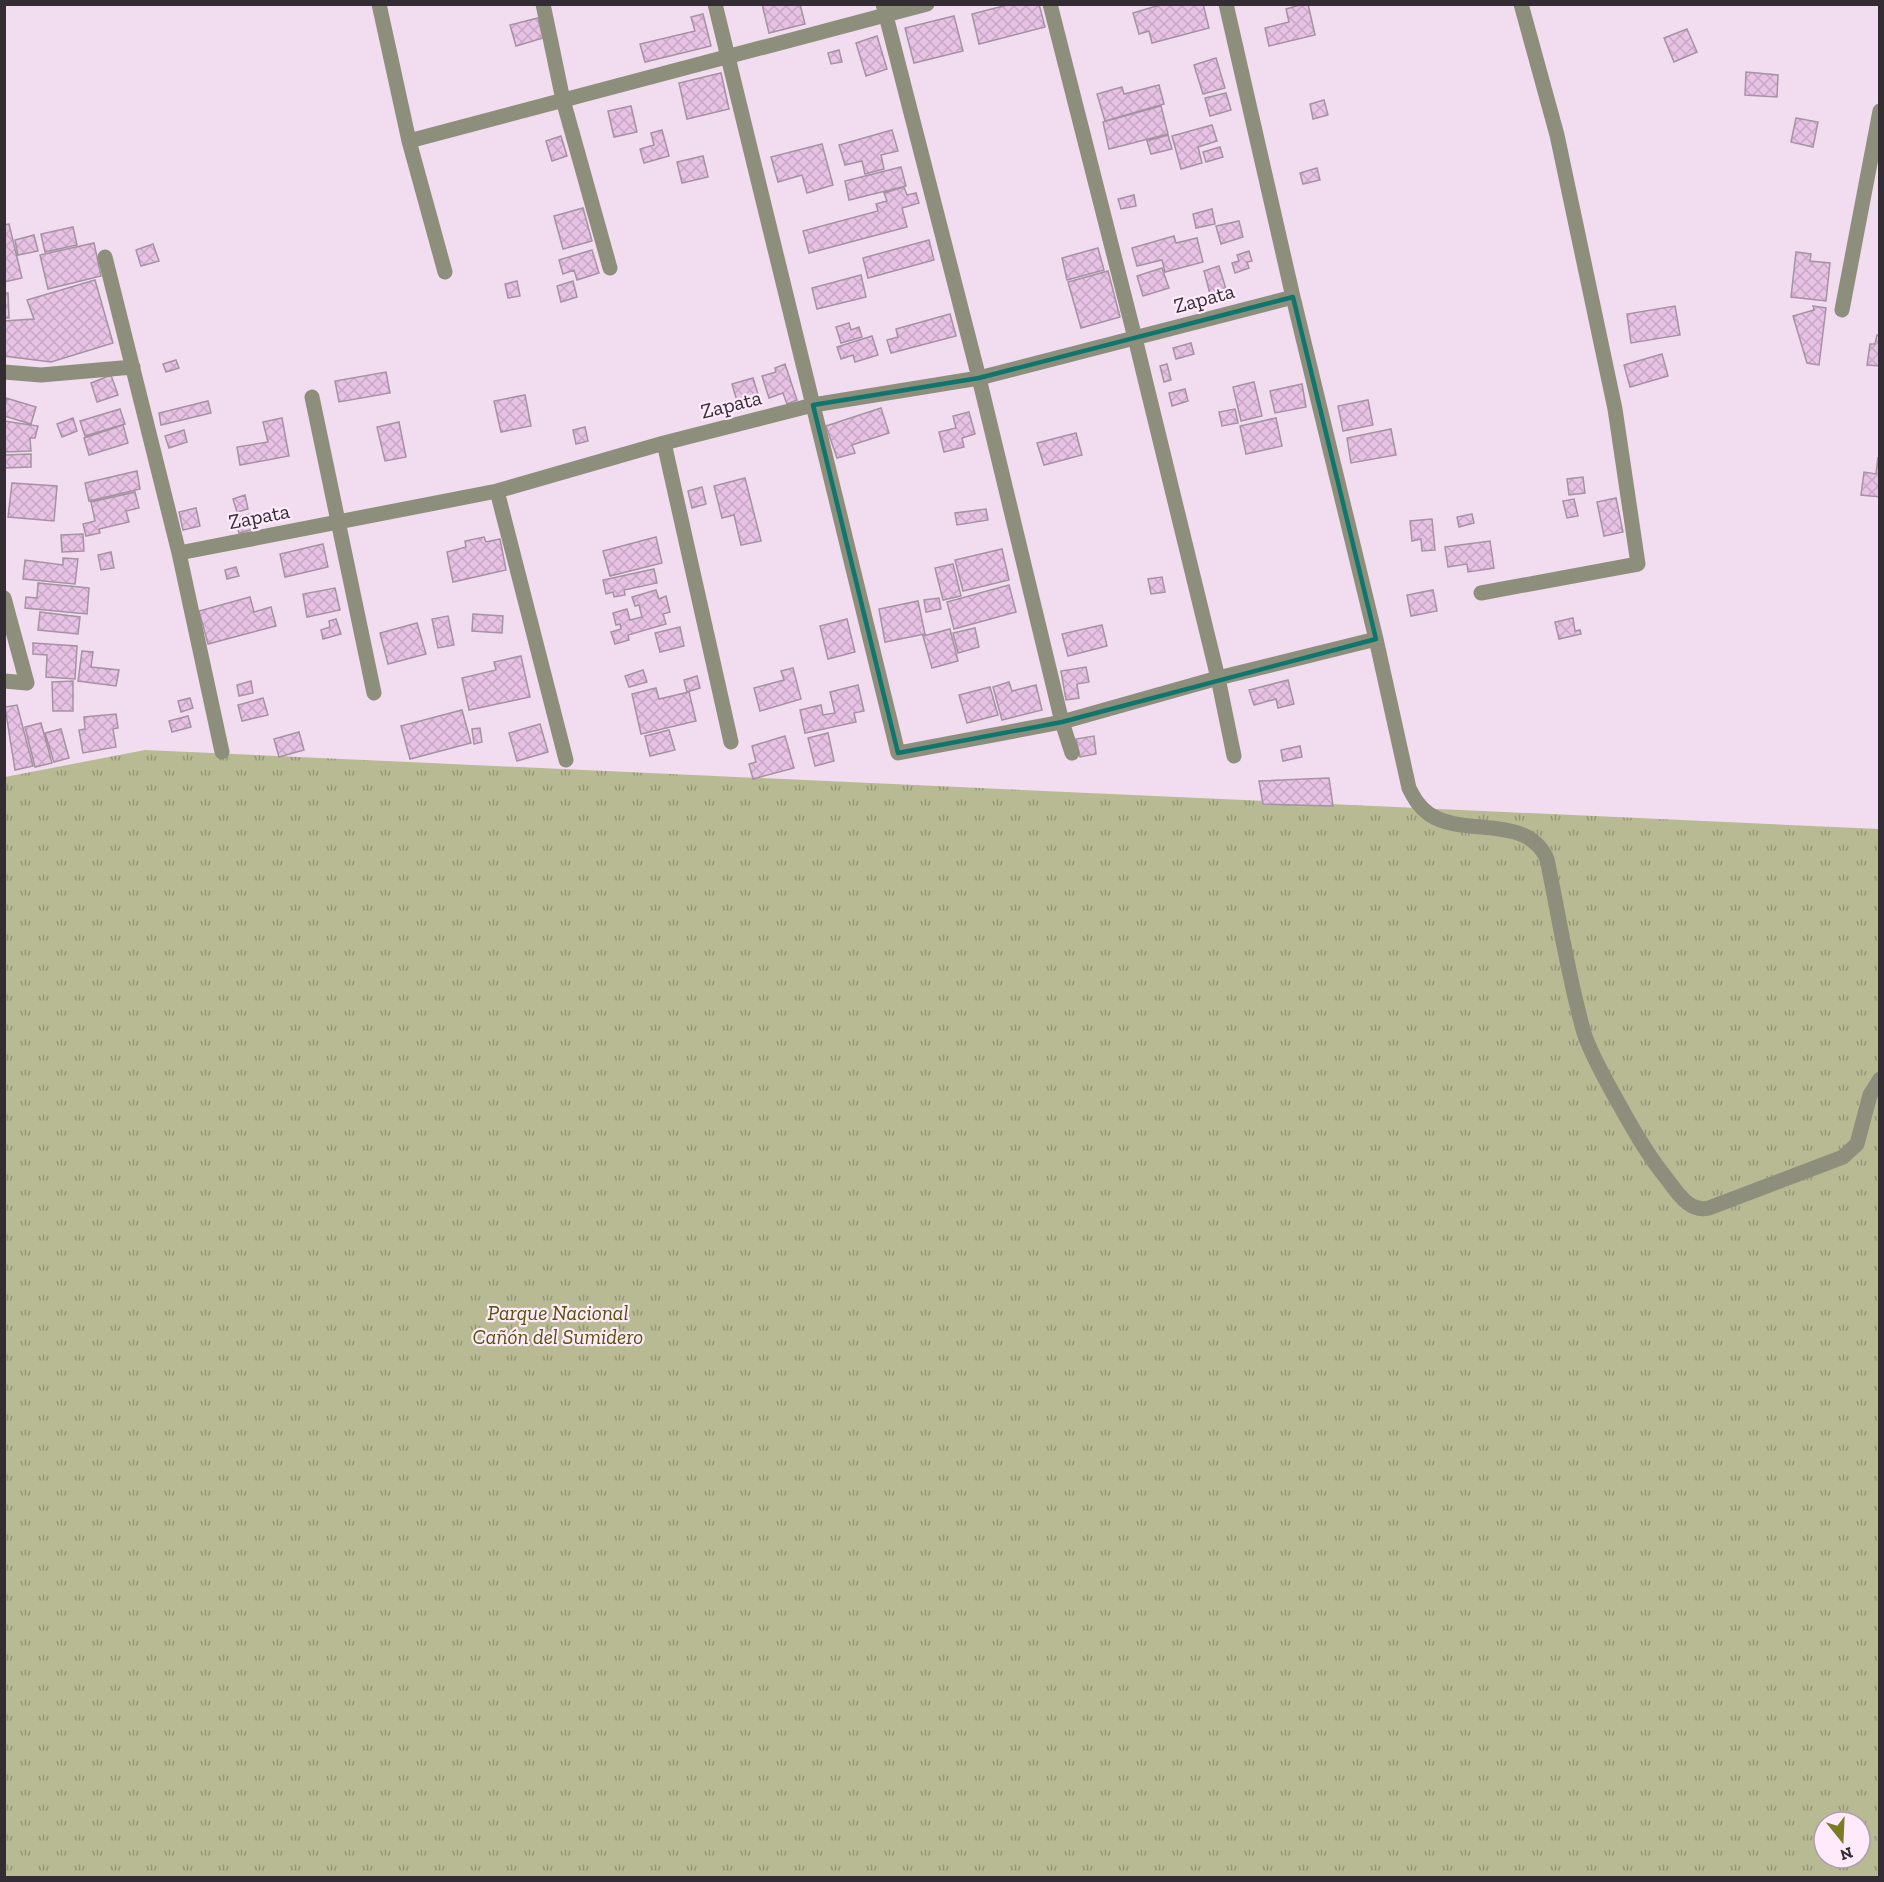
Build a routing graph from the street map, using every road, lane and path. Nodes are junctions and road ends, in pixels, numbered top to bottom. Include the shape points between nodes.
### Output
1 (379, 4) edge
2 (543, 4) edge
3 (715, 4) edge
4 (927, 4) edge
5 (1050, 4) edge
6 (1226, 4) edge
7 (1521, 4) edge
8 (884, 10) edge
9 (729, 57) junction
10 (563, 100) junction
11 (1880, 111) edge
12 (409, 141) junction
13 (105, 257) dead end
14 (610, 268) dead end
15 (446, 272) dead end
16 (1293, 297) junction
17 (1842, 310) dead end
18 (1135, 338) junction
19 (133, 367) junction
20 (4, 372) edge
21 (979, 378) junction
22 (312, 397) dead end
23 (813, 405) junction
24 (664, 443) junction
25 (497, 491) junction
26 (339, 522) junction
27 (178, 553) junction
28 (1481, 593) dead end
29 (4, 598) edge
30 (1376, 639) junction
31 (1218, 678) junction
32 (4, 681) edge
33 (374, 693) dead end
34 (1062, 722) junction
35 (731, 742) dead end
36 (222, 752) dead end
37 (1072, 753) dead end
38 (1234, 756) dead end
39 (567, 760) dead end
40 (1880, 1079) edge

1 - 12 street
2 - 10 street
3 - 9 street
4 - 8 street
5 - 18 street
6 - 16 street
7 - 28 street via 1557,135 1613,397 1638,564
8 - 9 street
8 - 21 street
9 - 10 street
9 - 23 street
10 - 12 street
10 - 14 street
11 - 17 street
12 - 15 street
13 - 19 street
16 - 18 street, Zapata
16 - 30 street
18 - 21 street, Zapata
18 - 31 street
19 - 20 street via 41,375
19 - 27 street
21 - 23 street, Zapata
21 - 34 street
22 - 26 street
23 - 24 street, Zapata
23 - 34 street via 898,753
24 - 25 street, Zapata
24 - 35 street
25 - 26 street, Zapata
25 - 39 street
26 - 27 street, Zapata
26 - 33 street
27 - 36 street
29 - 32 street via 27,683
30 - 31 street
30 - 40 street via 1409,788 1416,802 1445,821 1529,836 1544,853 1585,1035 1650,1159 1683,1200 1698,1208 1709,1208 1843,1157 1857,1144 1870,1095
31 - 34 street
31 - 38 street
34 - 37 street

